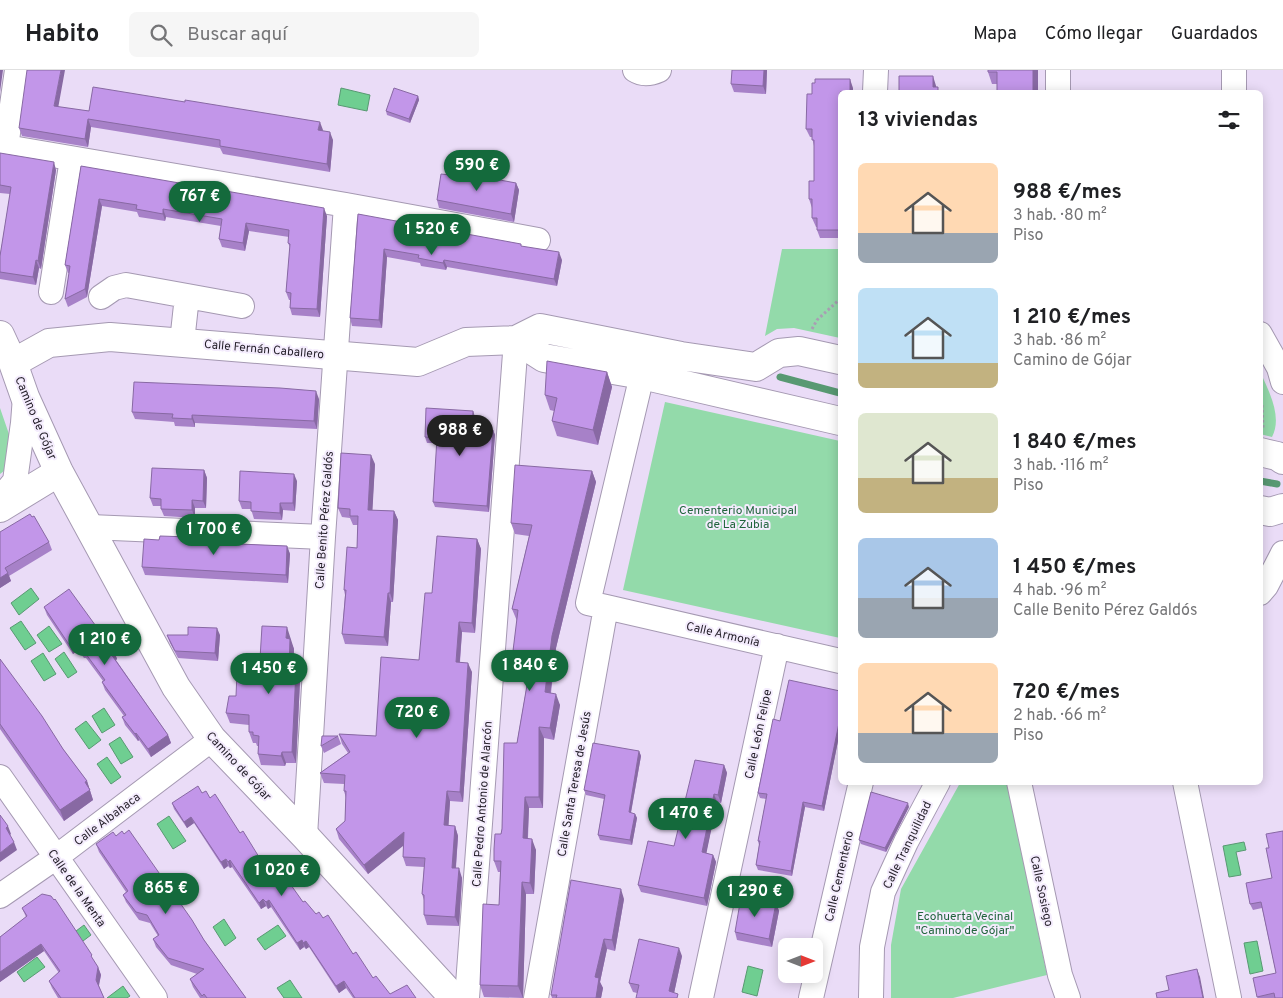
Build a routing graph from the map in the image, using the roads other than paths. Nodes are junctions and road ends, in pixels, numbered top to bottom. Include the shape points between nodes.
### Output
1 (18, 70) edge
2 (635, 70) edge
3 (659, 70) edge
4 (876, 70) edge
5 (1058, 70) edge
6 (1234, 70) edge
7 (875, 90) edge
8 (1058, 90) edge
9 (1234, 90) edge
10 (3, 147) edge
11 (72, 159) junction
12 (346, 204) junction
13 (538, 240) dead end
14 (51, 292) dead end
15 (187, 296) junction
16 (101, 297) dead end
17 (242, 306) dead end
18 (0, 335) edge
19 (1263, 339) edge
20 (516, 340) junction
21 (182, 342) junction
22 (336, 356) junction
23 (838, 360) edge
24 (645, 362) junction
25 (13, 363) junction
26 (756, 367) junction
27 (1283, 382) edge
28 (25, 396) junction
29 (753, 402) junction
30 (838, 421) edge
31 (1263, 453) edge
32 (1283, 460) edge
33 (59, 472) junction
34 (0, 499) edge
35 (0, 508) edge
36 (1283, 508) edge
37 (1263, 511) edge
38 (90, 527) junction
39 (323, 537) junction
40 (1283, 553) edge
41 (1263, 590) edge
42 (606, 607) junction
43 (777, 646) junction
44 (838, 661) edge
45 (212, 740) junction
46 (0, 777) edge
47 (860, 785) edge
48 (936, 785) edge
49 (1020, 785) edge
50 (1186, 785) edge
51 (305, 836) junction
52 (55, 858) junction
53 (0, 896) edge
54 (155, 998) edge
55 (454, 998) edge
56 (467, 998) edge
57 (536, 998) edge
58 (701, 998) edge
59 (811, 998) edge
60 (871, 998) edge
61 (1068, 998) edge
62 (1229, 998) edge

1 - 10 street
2 - 3 street via 644,74
4 - 7 street
5 - 8 street
6 - 9 street
10 - 11 street
11 - 12 street
11 - 14 street
12 - 13 street
12 - 22 street, Calle Benito Pérez Galdós
15 - 16 street via 126,285
15 - 17 street
15 - 21 street
18 - 25 street, Camino de Gójar
19 - 27 street
20 - 22 street, Calle Fernán Caballero via 466,342 418,362
20 - 24 street, Calle Fernán Caballero via 540,328
20 - 56 street, Calle Pedro Antonio de Alarcón
21 - 22 street, Calle Fernán Caballero
21 - 25 street, Calle Fernán Caballero via 110,337 49,343
22 - 39 street, Calle Benito Pérez Galdós
23 - 26 street via 799,351 779,353
24 - 26 street via 681,356
24 - 29 street
24 - 42 street via 588,604
25 - 28 street, Camino de Gójar
26 - 29 street
28 - 33 street, Camino de Gójar
28 - 34 street via 15,481
29 - 30 street
31 - 32 street
33 - 35 street
33 - 38 street, Camino de Gójar
36 - 37 street
38 - 39 street
38 - 45 street, Camino de Gójar via 176,687
39 - 51 street, Calle Benito Pérez Galdós
40 - 41 street
42 - 43 street, Calle Armonía
42 - 57 street, Calle Santa Teresa de Jesús
43 - 44 street, Calle Armonía
43 - 58 street, Calle León Felipe
45 - 51 street, Camino de Gójar
45 - 52 street, Calle Albahaca
46 - 52 street, Calle de la Menta
47 - 59 street, Calle Cementerio
48 - 60 street, Calle Tranquilidad via 884,892 872,947
49 - 61 street, Calle Sosiego
50 - 62 street
51 - 55 street, Camino de Gójar
52 - 53 street, Calle Albahaca
52 - 54 street, Calle de la Menta

